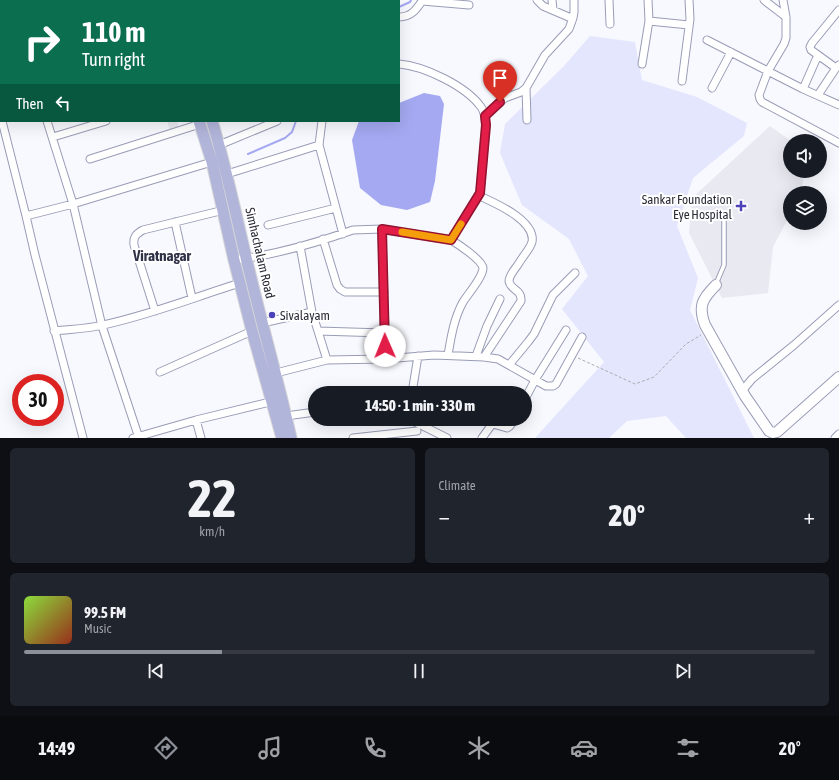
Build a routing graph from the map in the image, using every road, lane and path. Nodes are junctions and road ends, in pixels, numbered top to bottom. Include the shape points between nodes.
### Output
1 (537, 0) edge
2 (552, 0) edge
3 (574, 0) edge
4 (610, 0) edge
5 (648, 0) edge
6 (689, 0) edge
7 (764, 0) edge
8 (783, 0) edge
9 (469, 6) dead end
10 (553, 10) junction
11 (839, 10) edge
12 (400, 17) edge
13 (786, 17) junction
14 (573, 18) junction
15 (649, 21) junction
16 (610, 24) dead end
17 (689, 25) junction
18 (707, 40) dead end
19 (731, 52) junction
20 (818, 55) junction
21 (400, 63) edge
22 (642, 64) dead end
23 (838, 66) edge
24 (768, 71) junction
25 (682, 81) dead end
26 (526, 88) junction
27 (712, 88) dead end
28 (803, 89) junction
29 (818, 95) junction
30 (839, 105) edge
31 (485, 116) junction
32 (526, 120) dead end
33 (2, 122) edge
34 (47, 122) edge
35 (103, 122) edge
36 (199, 122) edge
37 (212, 122) edge
38 (276, 122) edge
39 (322, 122) edge
40 (53, 137) junction
41 (839, 143) edge
42 (220, 145) junction
43 (319, 145) junction
44 (90, 159) dead end
45 (218, 160) junction
46 (227, 174) junction
47 (480, 193) junction
48 (73, 204) junction
49 (336, 208) junction
50 (224, 210) junction
51 (724, 214) dead end
52 (26, 216) junction
53 (175, 222) junction
54 (268, 225) dead end
55 (382, 229) junction
56 (343, 234) junction
57 (323, 239) junction
58 (451, 240) junction
59 (300, 246) junction
60 (246, 259) junction
61 (234, 260) junction
62 (574, 274) dead end
63 (240, 283) junction
64 (716, 285) joint
65 (384, 292) junction
66 (192, 298) junction
67 (500, 299) dead end
68 (839, 305) edge
69 (155, 311) junction
70 (312, 312) junction
71 (262, 323) junction
72 (102, 326) junction
73 (566, 330) dead end
74 (54, 331) junction
75 (252, 331) junction
76 (318, 331) junction
77 (709, 331) junction
78 (384, 333) junction
79 (582, 337) dead end
80 (448, 355) junction
81 (572, 355) junction
82 (418, 356) junction
83 (480, 356) junction
84 (385, 359) junction
85 (327, 360) junction
86 (509, 365) junction
87 (160, 372) dead end
88 (276, 373) junction
89 (839, 376) edge
90 (534, 380) junction
91 (413, 386) edge
92 (531, 386) edge
93 (742, 391) junction
94 (283, 399) junction
95 (271, 402) junction
96 (308, 413) edge
97 (286, 416) junction
98 (196, 420) junction
99 (424, 426) edge
100 (490, 426) edge
101 (500, 426) edge
102 (510, 426) edge
103 (839, 434) edge
104 (418, 435) edge
105 (776, 436) edge
106 (83, 438) edge
107 (137, 438) edge
108 (201, 438) edge
109 (282, 438) edge
110 (291, 438) edge
111 (353, 438) edge
112 (447, 438) edge
113 (482, 438) edge
114 (835, 438) edge

1 - 10 street
2 - 10 street
3 - 14 street
4 - 16 street
5 - 15 street
6 - 17 street
7 - 13 street
8 - 13 street
9 - 12 street via 422,1 412,14
10 - 14 street
11 - 20 street via 812,42 811,50
13 - 24 street via 786,38
14 - 26 street via 568,29 545,55
15 - 17 street
15 - 22 street
17 - 25 street
18 - 19 street
19 - 24 street
19 - 27 street
20 - 23 street
20 - 28 street
21 - 31 street via 437,74 447,80 482,107
23 - 29 street
24 - 28 street
24 - 41 street via 759,95 762,102
26 - 31 street via 505,98
26 - 32 street
28 - 29 street
29 - 30 street
31 - 47 street
33 - 52 street
34 - 40 street
35 - 40 street
36 - 44 street
36 - 45 main road
37 - 42 main road, Simhachalam Road
38 - 42 street
39 - 43 street
40 - 48 street
42 - 45 main road, Simhachalam Road
43 - 46 street
43 - 49 street
45 - 46 main road, Simhachalam Road
45 - 48 street
45 - 50 main road
46 - 60 main road, Simhachalam Road
47 - 58 street
47 - 83 street via 482,197 520,218 532,238 530,247 509,281 519,292 521,301
48 - 52 street
48 - 72 street
49 - 54 street
49 - 56 street
50 - 53 street
50 - 61 main road
51 - 64 lane via 724,265
52 - 74 street
53 - 66 street
53 - 69 street via 143,230 133,239
55 - 56 street via 362,228
55 - 58 street
55 - 65 street
56 - 57 street
57 - 59 street
57 - 65 street via 340,289 345,292
58 - 80 street via 481,263 483,268 456,317
59 - 60 street
59 - 70 street
60 - 61 street
60 - 71 main road, Simhachalam Road
61 - 63 main road
62 - 86 street via 553,295 534,334
63 - 66 street
63 - 75 main road
64 - 77 street via 701,303 701,316
65 - 78 street
66 - 69 street
67 - 83 street via 487,326
68 - 93 street via 752,379
69 - 72 street
70 - 71 street
70 - 76 street
71 - 88 main road, Simhachalam Road
72 - 74 street
72 - 107 street
73 - 90 street
74 - 106 street
75 - 87 street
75 - 95 main road
76 - 78 street
76 - 85 street
77 - 81 path via 686,344 654,377 635,384
77 - 93 street
78 - 84 street
79 - 81 street
80 - 82 street
80 - 83 street
81 - 90 street via 553,386 546,386
82 - 84 street
82 - 91 street
83 - 86 street via 498,359
84 - 85 street
85 - 88 street
86 - 90 street
88 - 94 main road, Simhachalam Road
89 - 105 street
90 - 92 street
93 - 105 street
94 - 95 street
94 - 97 main road, Simhachalam Road
95 - 98 street
95 - 109 main road
96 - 97 street
97 - 110 main road, Simhachalam Road
98 - 107 street
98 - 108 street
99 - 112 street
100 - 113 street
101 - 102 street
103 - 114 street
104 - 111 street

